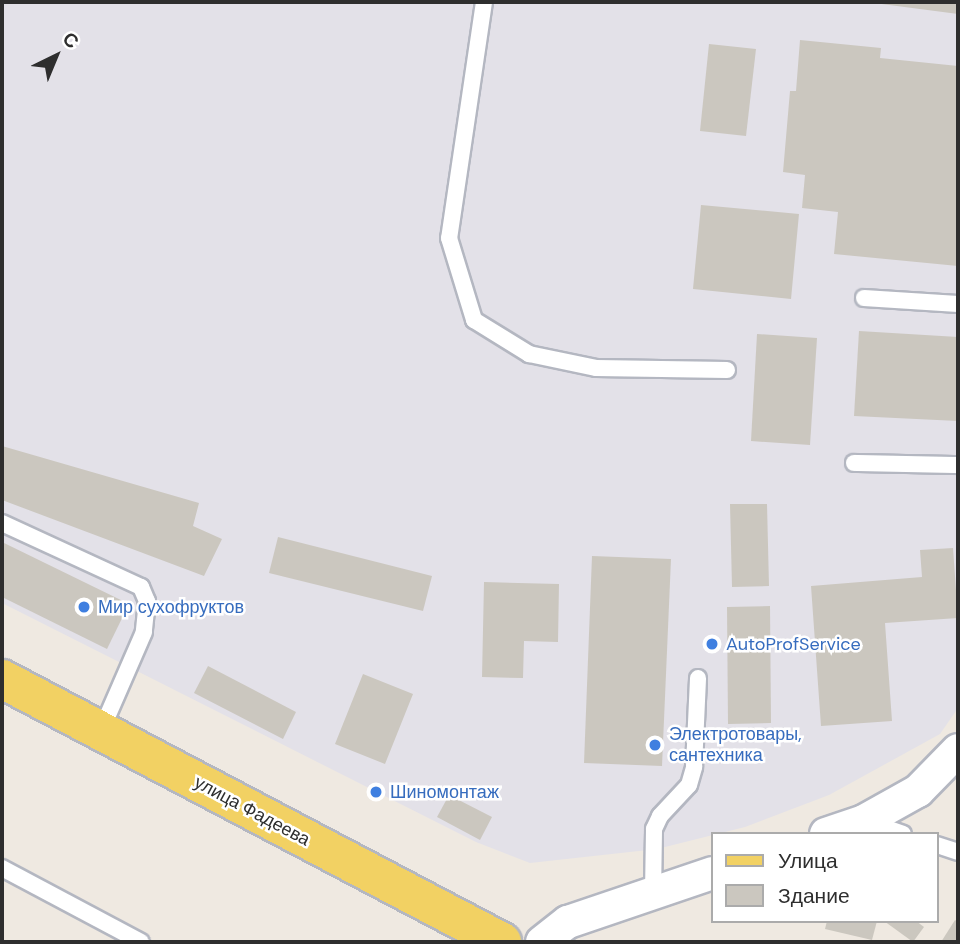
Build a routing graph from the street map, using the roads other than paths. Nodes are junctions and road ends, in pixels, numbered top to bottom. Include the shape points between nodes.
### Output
1 (484, 2) edge
2 (864, 298) dead end
3 (958, 303) edge
4 (727, 370) dead end
5 (854, 463) dead end
6 (958, 465) edge
7 (2, 523) edge
8 (698, 678) dead end
9 (2, 679) edge
10 (101, 731) junction
11 (958, 750) edge
12 (864, 821) junction
13 (832, 832) edge
14 (897, 832) edge
15 (939, 846) edge
16 (958, 852) edge
17 (2, 868) edge
18 (712, 873) edge
19 (653, 894) junction
20 (141, 942) edge
21 (502, 942) edge
22 (542, 942) edge

1 - 4 lane via 449,238 474,320 529,354 596,368
2 - 3 lane
5 - 6 lane
7 - 10 lane via 141,587 147,601 144,632
8 - 19 lane via 694,767 689,785 654,829
9 - 10 main road, улица Фадеева
10 - 21 main road, улица Фадеева
11 - 12 street via 918,791
12 - 13 street
12 - 14 lane
15 - 16 lane
17 - 20 lane
18 - 19 street
19 - 22 street via 568,922

